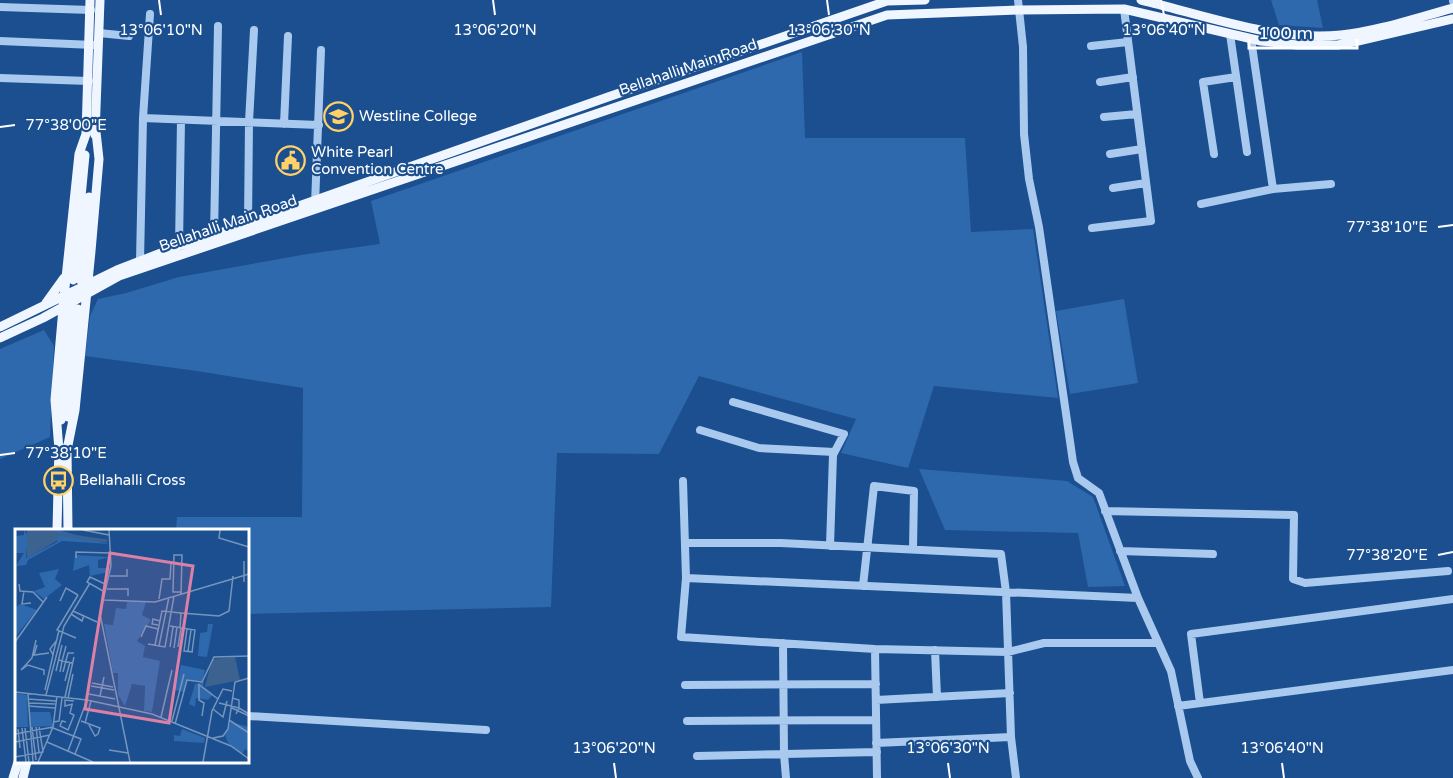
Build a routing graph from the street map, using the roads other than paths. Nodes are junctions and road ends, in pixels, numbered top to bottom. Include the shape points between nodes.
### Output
1 (99, 0) edge
2 (925, 0) edge
3 (1141, 0) edge
4 (1166, 3) edge
5 (90, 5) edge
6 (1019, 5) edge
7 (0, 7) edge
8 (1453, 8) edge
9 (1124, 9) junction
10 (150, 14) dead end
11 (1453, 19) edge
12 (218, 26) dead end
13 (254, 30) dead end
14 (99, 33) junction
15 (1230, 34) junction
16 (129, 36) dead end
17 (288, 36) dead end
18 (1251, 39) junction
19 (0, 41) edge
20 (1128, 42) junction
21 (94, 45) junction
22 (1091, 46) dead end
23 (321, 50) dead end
24 (1132, 77) junction
25 (1236, 77) junction
26 (0, 78) edge
27 (89, 81) junction
28 (1100, 82) dead end
29 (1137, 114) junction
30 (1104, 117) dead end
31 (143, 118) junction
32 (181, 120) junction
33 (216, 121) junction
34 (249, 122) junction
35 (284, 124) junction
36 (319, 125) junction
37 (91, 133) junction
38 (1142, 149) junction
39 (1247, 152) dead end
40 (1110, 154) dead end
41 (1214, 154) dead end
42 (1146, 183) junction
43 (1331, 184) dead end
44 (1113, 188) dead end
45 (1273, 189) junction
46 (1201, 204) dead end
47 (315, 205) junction
48 (248, 224) junction
49 (1092, 228) dead end
50 (214, 235) junction
51 (179, 246) junction
52 (91, 251) junction
53 (140, 261) junction
54 (117, 270) junction
55 (111, 281) junction
56 (79, 283) junction
57 (64, 297) junction
58 (39, 309) junction
59 (74, 310) junction
60 (43, 318) junction
61 (0, 327) edge
62 (61, 334) junction
63 (0, 338) edge
64 (733, 402) dead end
65 (700, 430) dead end
66 (63, 450) junction
67 (834, 452) junction
68 (683, 480) dead end
69 (1105, 511) junction
70 (57, 529) edge
71 (68, 529) edge
72 (685, 543) junction
73 (830, 546) junction
74 (869, 548) junction
75 (913, 549) junction
76 (1120, 551) junction
77 (1213, 554) dead end
78 (1448, 572) dead end
79 (686, 578) junction
80 (863, 586) junction
81 (1006, 592) junction
82 (1138, 598) junction
83 (1453, 599) edge
84 (783, 643) junction
85 (1158, 643) junction
86 (875, 649) junction
87 (935, 650) junction
88 (1008, 652) junction
89 (1453, 670) edge
90 (876, 684) junction
91 (685, 685) dead end
92 (783, 685) junction
93 (1010, 693) junction
94 (937, 697) junction
95 (876, 700) junction
96 (1200, 703) junction
97 (1178, 706) junction
98 (249, 716) edge
99 (876, 720) junction
100 (687, 721) dead end
101 (784, 721) junction
102 (486, 730) dead end
103 (1011, 737) junction
104 (876, 747) junction
105 (784, 754) junction
106 (697, 756) dead end
107 (18, 763) edge
108 (27, 763) edge
109 (13, 778) edge
110 (23, 778) edge
111 (786, 778) edge
112 (877, 778) edge
113 (1016, 778) edge
114 (1198, 778) edge

1 - 14 main road
2 - 47 main road, Bellahalli Main Road via 887,1 608,97
3 - 4 main road
4 - 8 main road via 1261,30 1296,35 1357,33
5 - 7 street
5 - 21 main road
6 - 9 main road, Bellahalli Main Road
6 - 47 main road, Bellahalli Main Road via 887,15
6 - 69 street via 1029,179 1073,462 1078,478 1099,494
9 - 15 main road, Bellahalli Main Road
9 - 20 street
10 - 31 street
11 - 18 main road, Bellahalli Main Road via 1338,45 1279,44
12 - 33 street
13 - 34 street
14 - 16 street
14 - 21 main road
15 - 18 main road, Bellahalli Main Road
15 - 25 street
17 - 35 street
18 - 45 street
19 - 21 street
20 - 22 street
20 - 24 street
21 - 27 main road
21 - 37 main road
23 - 36 street
24 - 28 street
24 - 29 street
25 - 39 street
25 - 41 street via 1203,82
26 - 27 street
27 - 37 main road
29 - 30 street
29 - 38 street
31 - 32 street
31 - 53 street
32 - 33 street
32 - 51 street
33 - 34 street
33 - 50 street
34 - 35 street
34 - 48 street
35 - 36 street
36 - 47 street
37 - 52 main road via 99,159
37 - 56 main road
37 - 56 main road via 79,154
38 - 40 street
38 - 42 street
42 - 44 street
42 - 49 street via 1151,221
43 - 45 street
45 - 46 street
47 - 48 main road, Bellahalli Main Road
47 - 55 main road, Bellahalli Main Road
48 - 50 main road, Bellahalli Main Road
50 - 51 main road, Bellahalli Main Road
51 - 53 main road, Bellahalli Main Road
52 - 54 main road via 99,269
52 - 56 main road
53 - 54 main road, Bellahalli Main Road
54 - 56 main road, Bellahalli Main Road
55 - 56 main road, Bellahalli Main Road
55 - 59 main road
56 - 57 main road
56 - 57 main road via 75,291
56 - 58 main road via 50,298
56 - 59 main road
56 - 59 main road, Bellahalli Main Road
57 - 58 main road
57 - 59 main road
58 - 61 main road
59 - 60 main road, Bellahalli Main Road
59 - 62 main road
59 - 66 main road
59 - 66 main road via 63,401
60 - 62 main road
60 - 63 main road, Bellahalli Main Road
62 - 66 main road via 55,400
64 - 67 street via 844,434
65 - 67 street via 759,448
66 - 70 main road
66 - 71 main road
67 - 73 street
68 - 72 street
69 - 76 street
69 - 78 street via 1294,515 1293,579 1305,583
72 - 73 street
72 - 79 street
73 - 74 street
74 - 75 street
74 - 75 street via 874,486 915,491
74 - 80 street
75 - 81 street via 1001,554
76 - 77 street
76 - 82 street
79 - 80 street
79 - 84 street via 681,637
80 - 81 street
81 - 82 street
81 - 88 street
82 - 85 street
83 - 96 street via 1191,634
84 - 86 street
84 - 92 street
85 - 88 street via 1044,643
85 - 97 street via 1171,671
86 - 87 street
86 - 90 street
87 - 88 street
87 - 94 street
88 - 93 street
89 - 96 street
90 - 92 street
90 - 95 street
91 - 92 street
92 - 101 street
93 - 94 street
93 - 103 street
94 - 95 street
95 - 99 street
96 - 97 street
97 - 114 street via 1190,761
98 - 102 street
99 - 101 street
99 - 104 street
100 - 101 street
101 - 105 street
103 - 104 street
103 - 113 street
104 - 105 street
104 - 112 street
105 - 106 street
105 - 111 street
107 - 109 main road
108 - 110 main road

